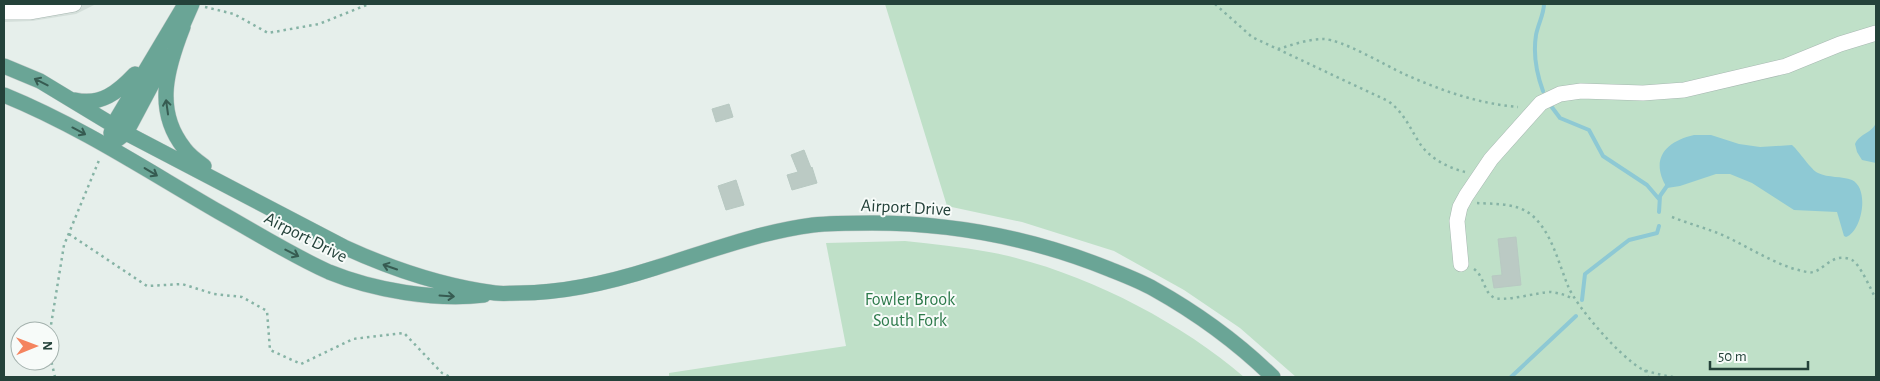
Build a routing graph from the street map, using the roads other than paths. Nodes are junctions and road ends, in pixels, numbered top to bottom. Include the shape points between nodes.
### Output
1 (74, 4) edge
2 (186, 4) edge
3 (192, 4) edge
4 (4, 12) edge
5 (182, 27) junction
6 (1876, 33) edge
7 (154, 55) junction
8 (4, 66) edge
9 (4, 95) edge
10 (70, 98) junction
11 (113, 125) junction
12 (126, 133) junction
13 (102, 147) junction
14 (242, 193) junction
15 (1461, 264) road end
16 (505, 293) junction
17 (1273, 377) edge

1 - 4 lane via 29,12
2 - 7 main road
3 - 5 main road, Airport Drive
5 - 12 main road, Airport Drive
14 -> 5 main road, Airport Drive via 203,166 184,148 167,114 165,92 170,60
6 - 15 lane via 1786,66 1684,90 1581,91 1560,94 1541,103 1478,176 1463,202 1457,221
7 - 10 main road via 109,97 85,102
7 - 11 main road
10 -> 8 main road, Airport Drive
9 -> 13 main road via 48,114
10 - 11 main road, Airport Drive
11 - 12 main road, Airport Drive
11 - 13 main road
12 - 13 main road, Airport Drive
12 - 14 main road, Airport Drive
13 -> 16 main road, Airport Drive via 284,249 359,283 464,298
16 -> 14 main road, Airport Drive via 415,276 380,264
16 - 17 main road, Airport Drive via 575,289 616,280 748,240 813,225 936,225 982,232 1073,255 1153,288 1226,336

